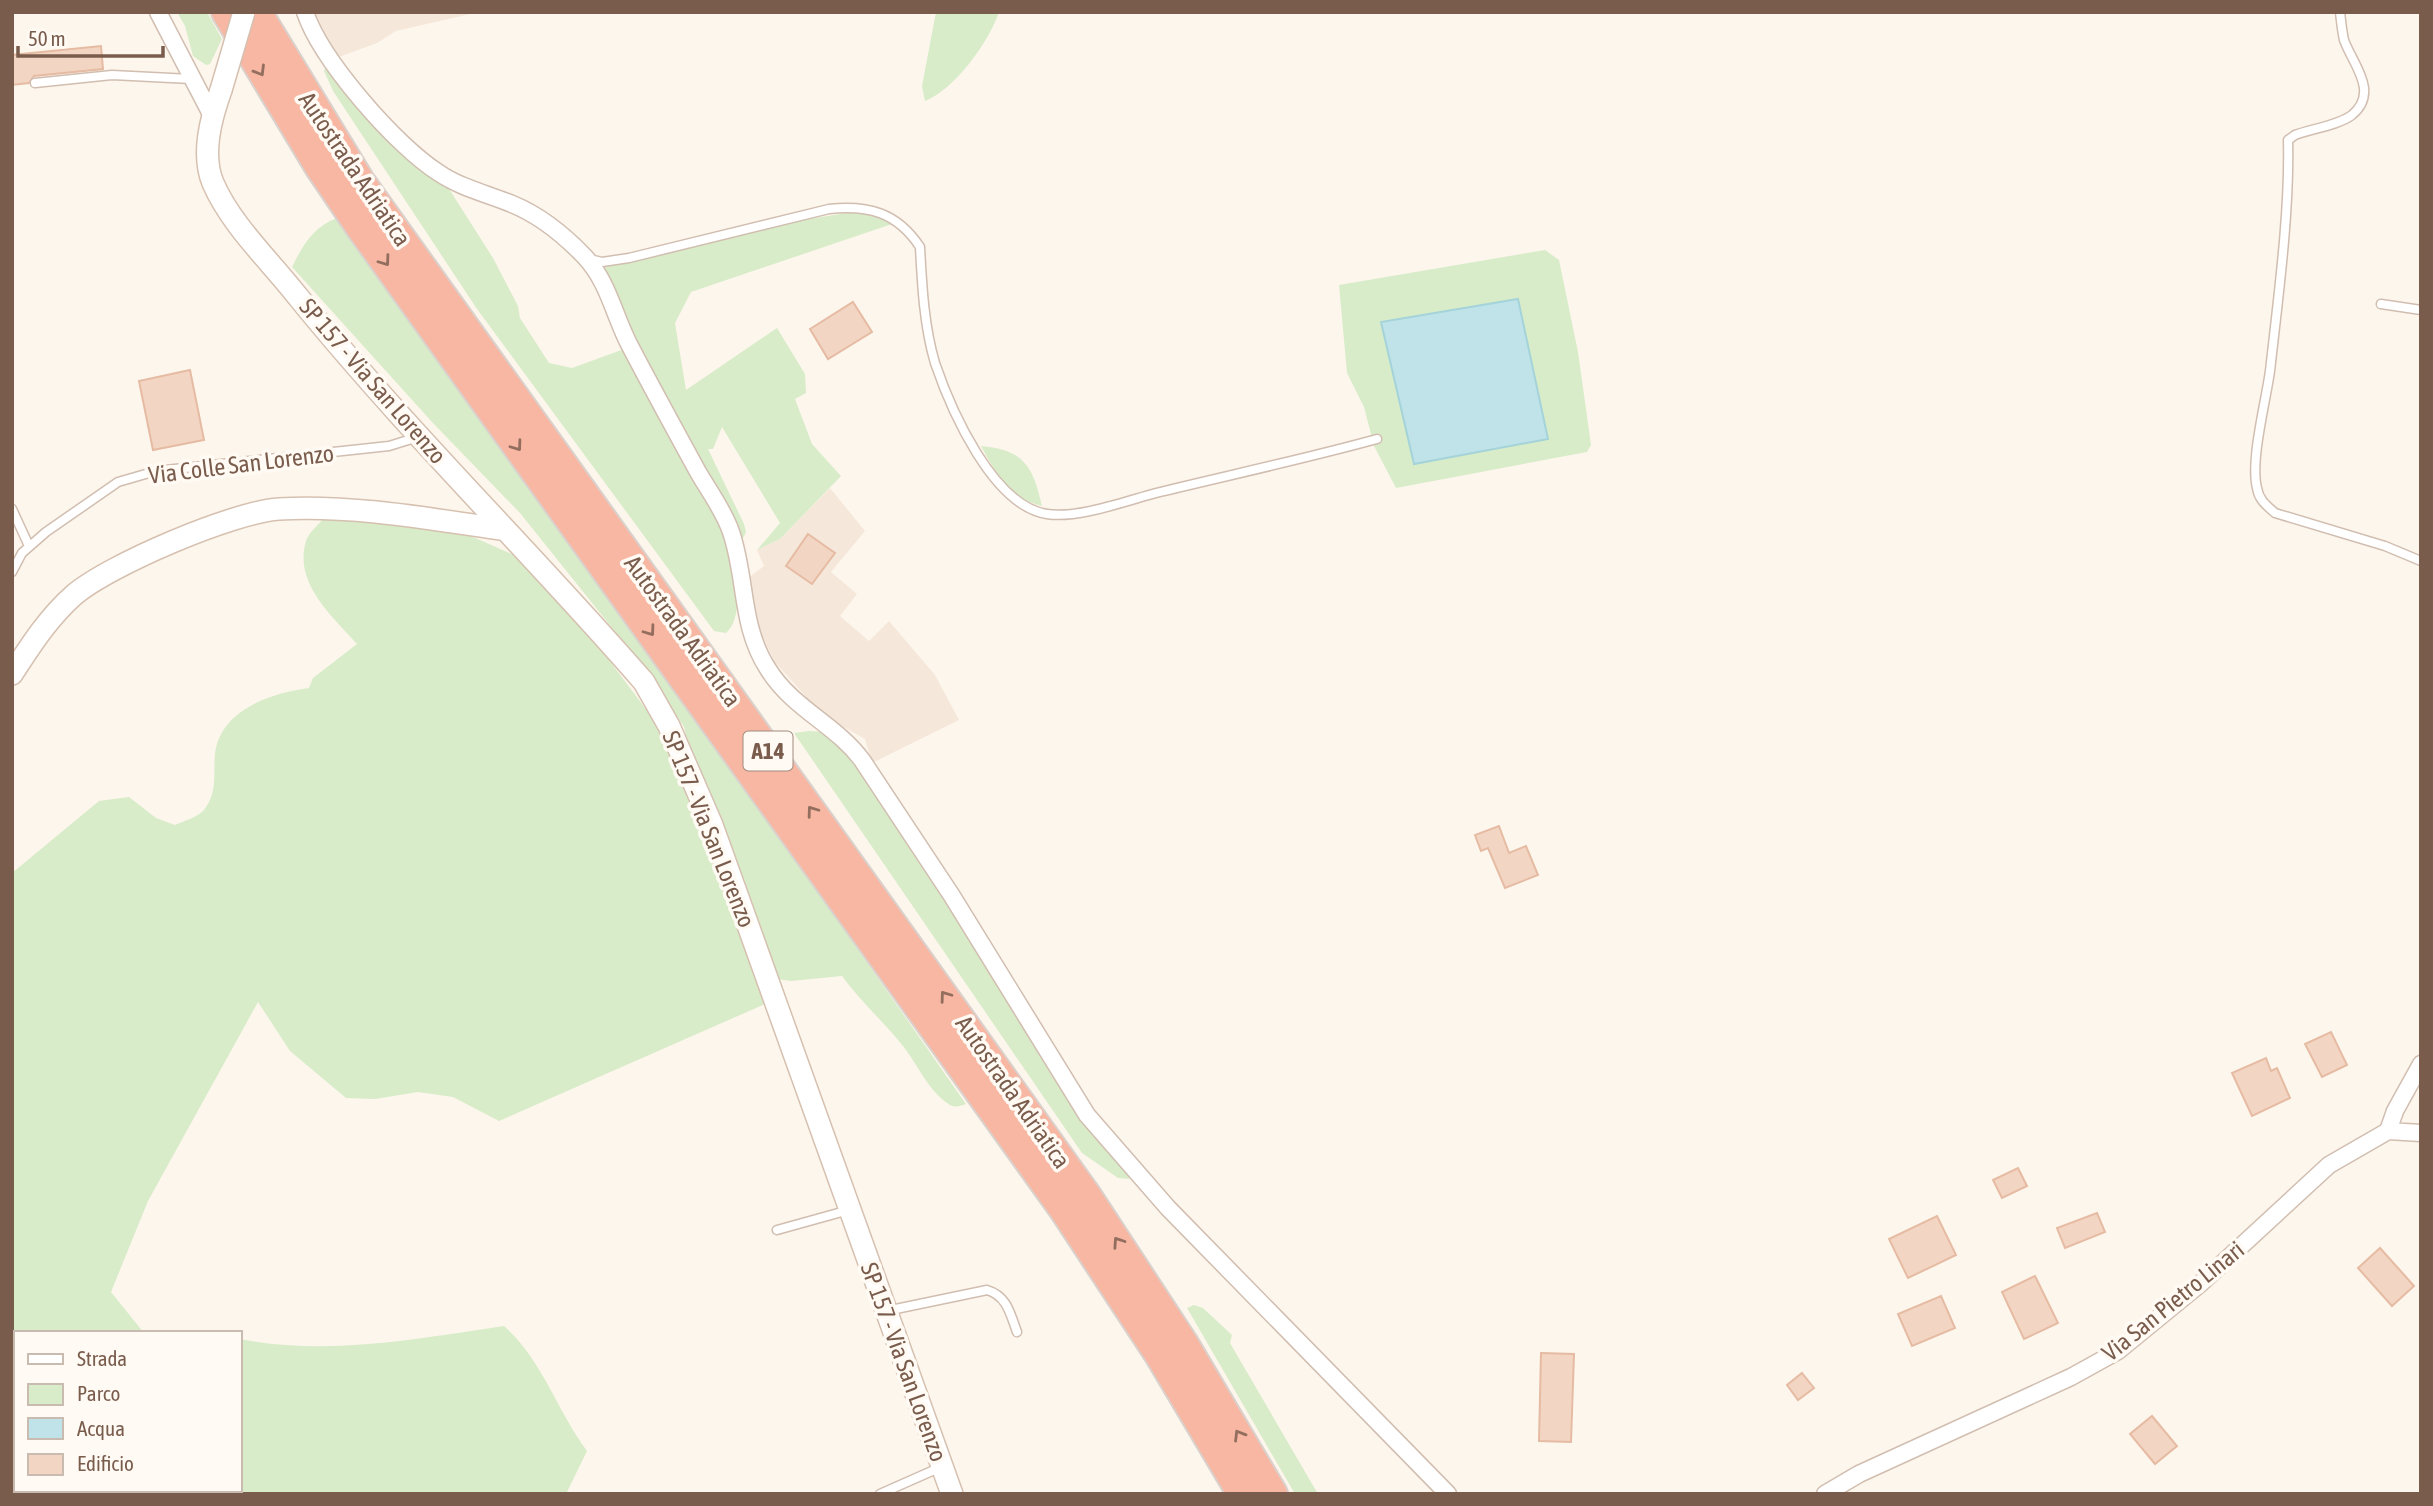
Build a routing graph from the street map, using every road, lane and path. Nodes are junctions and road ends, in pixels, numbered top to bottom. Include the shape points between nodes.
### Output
1 (158, 12) edge
2 (226, 12) edge
3 (244, 12) edge
4 (257, 12) edge
5 (304, 12) edge
6 (2340, 12) edge
7 (191, 79) junction
8 (35, 83) dead end
9 (212, 116) junction
10 (586, 258) junction
11 (2381, 304) dead end
12 (2421, 310) edge
13 (420, 436) junction
14 (1377, 439) dead end
15 (12, 509) edge
16 (506, 530) junction
17 (30, 546) junction
18 (2421, 561) edge
19 (12, 572) edge
20 (12, 674) edge
21 (2421, 1064) edge
22 (2388, 1131) junction
23 (2421, 1133) edge
24 (850, 1210) junction
25 (777, 1230) dead end
26 (886, 1311) junction
27 (1017, 1332) dead end
28 (942, 1466) junction
29 (880, 1494) edge
30 (952, 1494) edge
31 (1242, 1494) edge
32 (1273, 1494) edge
33 (1448, 1494) edge
34 (1825, 1494) edge

1 - 7 street
2 -> 31 highway, Autostrada Adriatica / A14 via 360,227 1064,1210 1160,1356
3 - 9 main road, SP 157 - Via San Lorenzo, bridge
32 -> 4 highway, Autostrada Adriatica / A14 via 1184,1344 1087,1196 360,181
5 - 10 street via 329,56 403,145 439,174 515,205 559,233
6 - 18 lane via 2344,40 2363,75 2365,89 2352,116 2288,140 2256,487 2275,513
7 - 8 lane via 112,75
7 - 9 street
9 - 13 main road, SP 157 - Via San Lorenzo via 209,163 213,182 231,213 328,334
10 - 14 lane via 602,262 629,258 829,209 859,206 886,216 920,247 935,361 989,474 1021,506 1047,515 1072,514
10 - 33 street via 604,284 628,343 730,528 741,565 749,632 768,669 796,705 849,741 952,896 1087,1115 1168,1208
11 - 12 lane
13 - 16 main road, SP 157 - Via San Lorenzo
13 - 17 lane, Via Colle San Lorenzo via 389,446 156,471 118,482
15 - 17 lane
16 - 20 main road via 344,509 275,509 192,533 76,593 46,623
16 - 24 main road, SP 157 - Via San Lorenzo via 643,682 669,726 712,825
17 - 19 lane, Via Colle San Lorenzo
21 - 22 street
22 - 23 street
22 - 34 street, Via San Pietro Linari via 2329,1165 2200,1284 2118,1351
24 - 25 lane
24 - 26 main road, SP 157 - Via San Lorenzo
26 - 27 lane via 986,1290 1006,1302
26 - 28 main road, SP 157 - Via San Lorenzo
28 - 29 lane
28 - 30 main road, SP 157 - Via San Lorenzo

